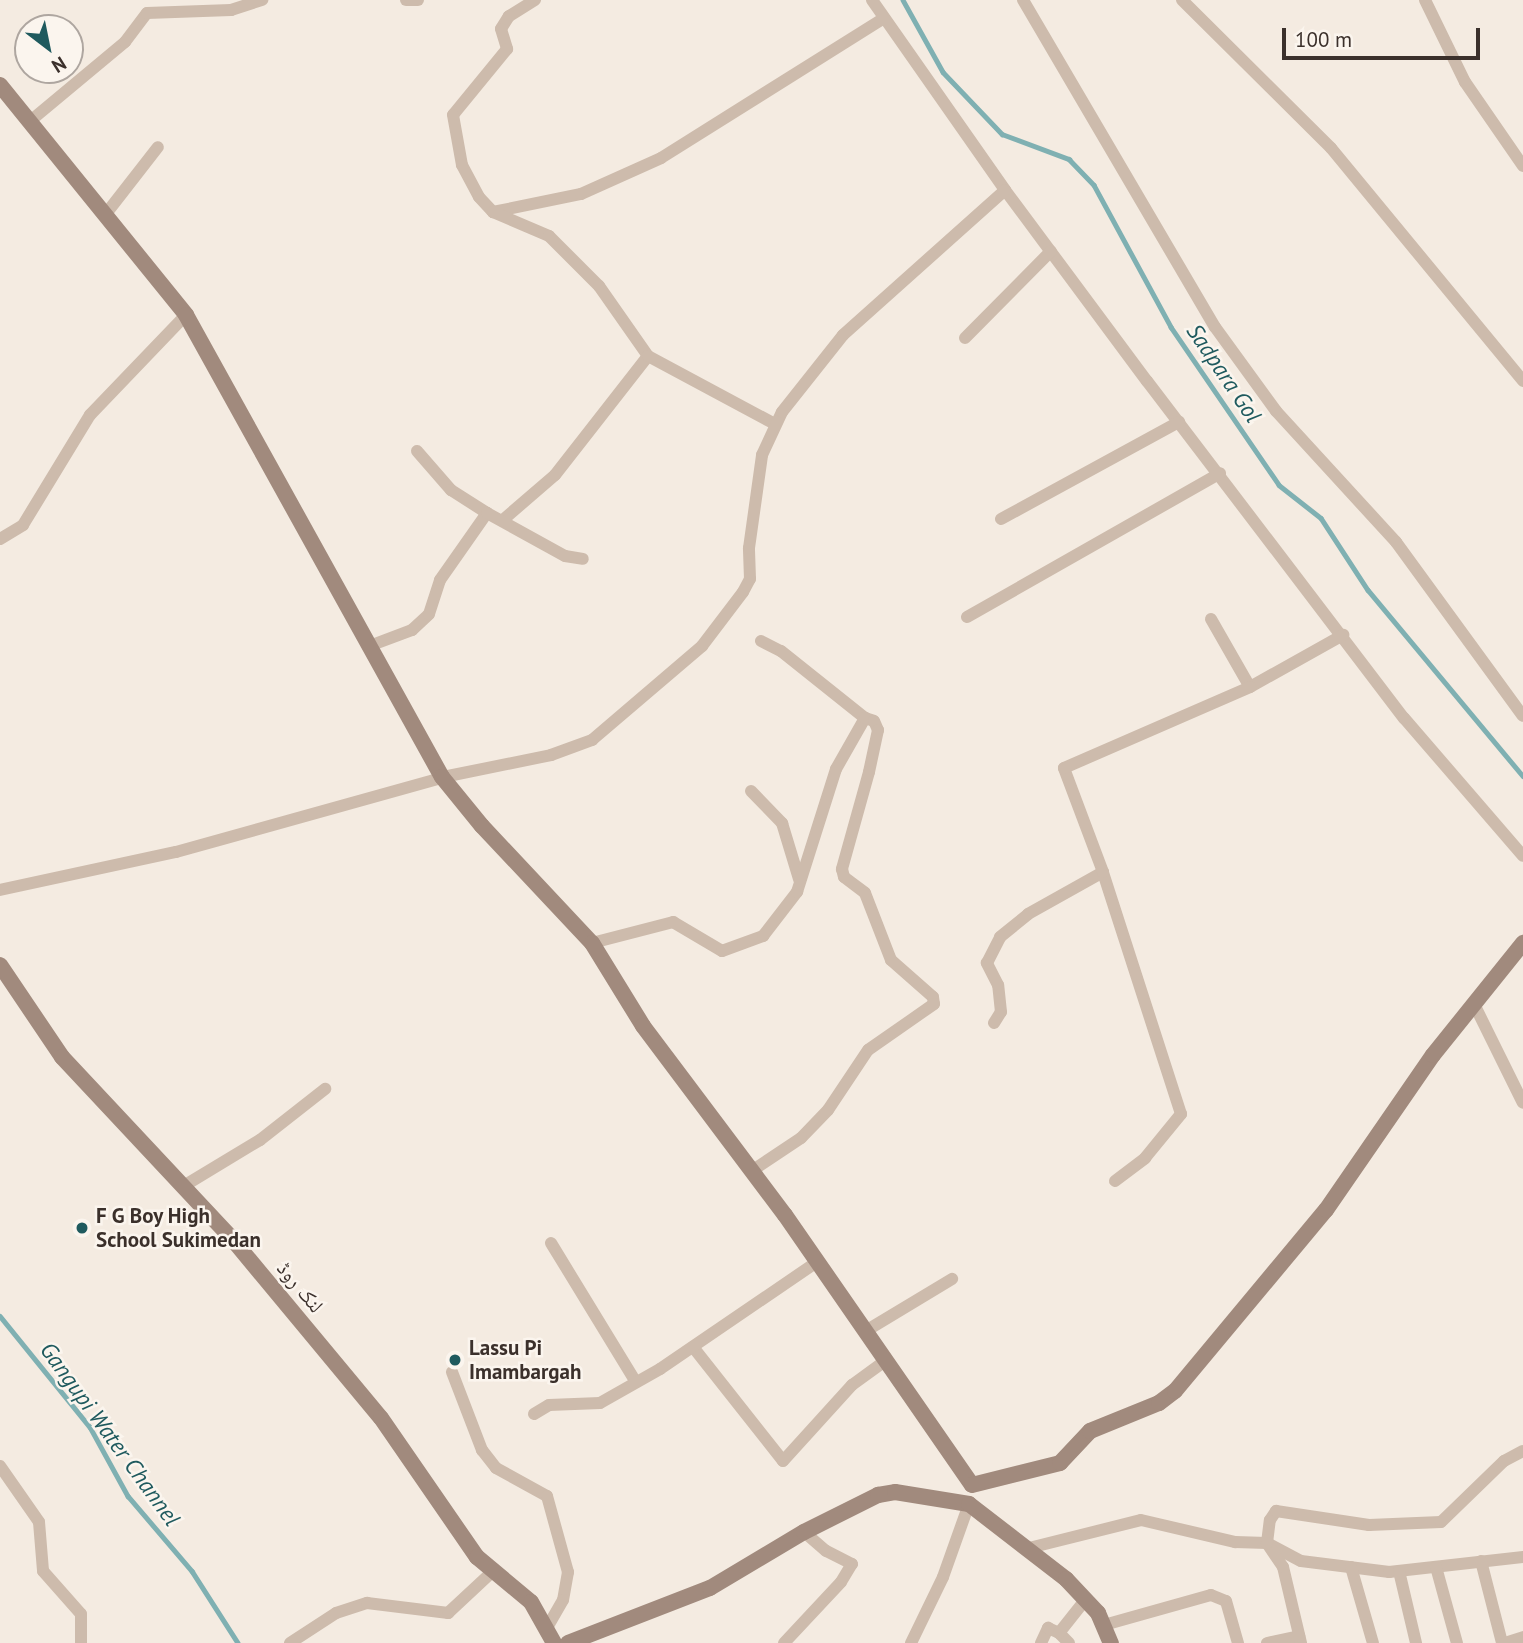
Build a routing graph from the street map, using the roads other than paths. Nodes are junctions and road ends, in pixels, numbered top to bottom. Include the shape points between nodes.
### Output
1 (262, 0) edge
2 (407, 0) edge
3 (418, 0) edge
4 (535, 0) edge
5 (872, 0) edge
6 (1023, 0) edge
7 (1182, 0) edge
8 (1425, 0) edge
9 (884, 18) junction
10 (0, 85) edge
11 (29, 122) junction
12 (158, 146) dead end
13 (1523, 166) edge
14 (1005, 190) junction
15 (493, 212) junction
16 (105, 215) junction
17 (1051, 251) junction
18 (186, 315) junction
19 (965, 338) dead end
20 (648, 356) junction
21 (1523, 381) edge
22 (1179, 422) junction
23 (775, 424) junction
24 (416, 451) dead end
25 (1220, 473) junction
26 (487, 513) junction
27 (504, 519) junction
28 (1001, 519) dead end
29 (0, 539) edge
30 (583, 559) dead end
31 (967, 617) dead end
32 (1211, 620) dead end
33 (1343, 635) junction
34 (761, 641) dead end
35 (372, 645) junction
36 (1250, 687) junction
37 (1523, 716) edge
38 (865, 718) junction
39 (442, 777) junction
40 (751, 791) dead end
41 (1523, 856) edge
42 (1103, 872) junction
43 (799, 880) junction
44 (0, 890) edge
45 (592, 943) junction
46 (1523, 943) edge
47 (0, 965) edge
48 (1474, 1004) junction
49 (994, 1023) dead end
50 (325, 1089) dead end
51 (1523, 1103) edge
52 (753, 1170) junction
53 (1115, 1181) dead end
54 (182, 1186) junction
55 (551, 1243) dead end
56 (817, 1262) junction
57 (952, 1279) dead end
58 (864, 1332) junction
59 (693, 1347) junction
60 (884, 1361) junction
61 (452, 1372) dead end
62 (636, 1382) junction
63 (534, 1414) dead end
64 (1523, 1451) edge
65 (0, 1466) edge
66 (972, 1485) junction
67 (969, 1503) junction
68 (804, 1532) junction
69 (1267, 1543) junction
70 (1029, 1548) junction
71 (1523, 1557) edge
72 (1480, 1561) junction
73 (1351, 1567) junction
74 (1436, 1567) junction
75 (1399, 1571) junction
76 (492, 1572) junction
77 (1086, 1599) junction
78 (1104, 1625) junction
79 (547, 1628) junction
80 (1059, 1633) junction
81 (1523, 1637) edge
82 (1300, 1640) edge
83 (786, 1642) edge
84 (81, 1643) edge
85 (290, 1643) edge
86 (554, 1643) edge
87 (568, 1643) edge
88 (911, 1643) edge
89 (1041, 1643) edge
90 (1069, 1643) edge
91 (1111, 1643) edge
92 (1238, 1643) edge
93 (1267, 1643) edge
94 (1373, 1643) edge
95 (1416, 1643) edge
96 (1457, 1643) edge
97 (1504, 1643) edge

1 - 11 street via 231,10 147,13 117,50
2 - 3 street
4 - 15 street via 509,16 501,29 507,48 453,116 462,165
5 - 9 street
6 - 37 street via 1215,327 1276,411 1396,542
7 - 21 street via 1331,148
8 - 13 street via 1465,82
9 - 14 street
9 - 15 street via 661,158 581,194
10 - 11 main road
11 - 16 main road
12 - 16 street
14 - 17 street
14 - 23 street via 843,335
15 - 20 street via 549,236 599,286
16 - 18 main road
17 - 19 street
17 - 22 street
18 - 29 street via 90,415 23,524
18 - 35 main road
20 - 23 street
20 - 27 street via 555,475
22 - 25 street
22 - 28 street
23 - 39 street via 762,455 749,548 750,579 720,627 582,746
24 - 26 street via 451,490
25 - 31 street
25 - 33 street
26 - 27 street
26 - 35 street via 440,580 429,614 412,630
27 - 30 street via 565,556
32 - 36 street
33 - 36 street
33 - 41 street via 1420,738
34 - 38 street via 781,650
35 - 39 main road
36 - 42 street via 1064,768
38 - 43 street via 836,769
38 - 52 street via 874,720 878,730 842,869 844,877 864,893 891,960 933,996 934,1004 868,1050 828,1110 801,1138
39 - 44 street via 176,852
39 - 45 main road
40 - 43 street via 782,823
42 - 49 street via 1028,914 1000,937 986,963 998,985 1001,1012
42 - 53 street via 1181,1114 1144,1158
43 - 45 street via 787,910 774,925 729,951 713,947 673,922
45 - 52 main road via 643,1026
46 - 48 main road
47 - 54 main road, لنک روڈ via 62,1057
48 - 51 street
48 - 66 main road via 1325,1210 1175,1391 1159,1404 1090,1431 1060,1463
50 - 54 street via 260,1140
52 - 56 main road
54 - 76 main road, لنک روڈ via 344,1373
55 - 62 street
56 - 58 main road
56 - 59 street
57 - 58 street
58 - 60 main road
59 - 60 street via 783,1461 852,1385
59 - 62 street
60 - 66 main road
61 - 79 street via 482,1450 496,1468 547,1496 568,1572 563,1600
62 - 63 street via 600,1403 549,1405
64 - 69 street via 1504,1461 1441,1521 1369,1525 1276,1511 1269,1520
65 - 84 street via 39,1522 43,1571 81,1614
66 - 67 main road
67 - 68 main road via 895,1492 878,1495
67 - 70 main road
67 - 88 street via 943,1577
68 - 83 street via 826,1551 852,1564
68 - 87 main road via 710,1588
69 - 70 street via 1235,1542 1141,1520
69 - 73 street via 1301,1561
69 - 82 street via 1283,1567
70 - 77 main road
71 - 72 street
72 - 74 street
72 - 97 street
73 - 75 street
73 - 94 street
74 - 75 street
74 - 96 street
75 - 95 street
76 - 79 main road, لنک روڈ via 531,1602
76 - 85 street via 448,1613 367,1603 336,1613
77 - 78 main road
77 - 80 street
78 - 91 main road
78 - 92 street via 1211,1595 1226,1601
79 - 86 main road, لنک روڈ
80 - 89 street via 1048,1628
80 - 90 street
81 - 97 street
82 - 93 street

